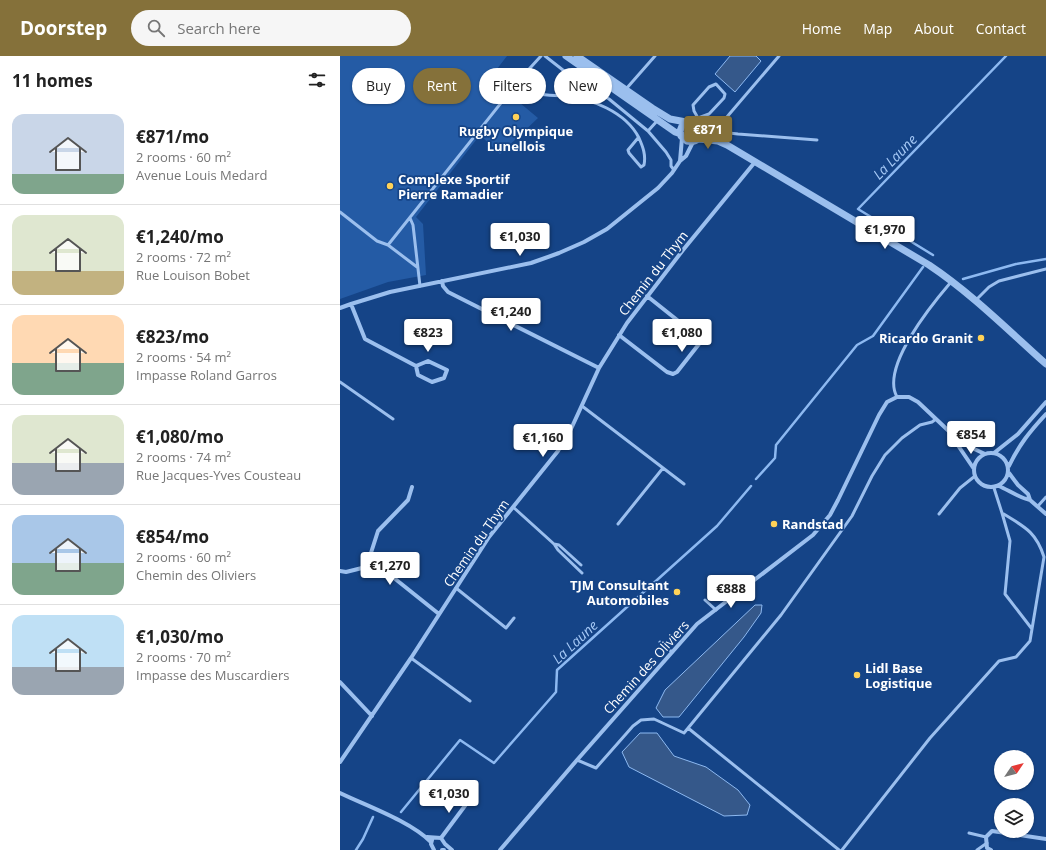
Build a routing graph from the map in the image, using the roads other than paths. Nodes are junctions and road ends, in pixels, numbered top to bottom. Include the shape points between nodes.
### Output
1 (541, 56) edge
2 (545, 56) edge
3 (566, 56) edge
4 (577, 56) edge
5 (655, 56) edge
6 (779, 56) edge
7 (530, 68) edge
8 (626, 90) junction
9 (546, 94) edge
10 (500, 104) edge
11 (658, 120) junction
12 (686, 122) junction
13 (698, 123) junction
14 (648, 131) junction
15 (720, 132) junction
16 (682, 136) junction
17 (638, 138) junction
18 (696, 140) junction
19 (817, 140) dead end
20 (718, 141) junction
21 (680, 161) junction
22 (755, 162) junction
23 (674, 170) junction
24 (340, 212) edge
25 (410, 218) junction
26 (388, 245) junction
27 (417, 267) junction
28 (1046, 269) edge
29 (952, 280) junction
30 (442, 281) junction
31 (420, 286) junction
32 (647, 296) junction
33 (976, 300) junction
34 (351, 304) junction
35 (340, 308) edge
36 (619, 335) junction
37 (1046, 364) edge
38 (416, 366) junction
39 (599, 368) junction
40 (340, 382) edge
41 (897, 397) junction
42 (1046, 402) edge
43 (582, 406) junction
44 (1046, 414) edge
45 (393, 419) dead end
46 (936, 419) junction
47 (954, 436) junction
48 (994, 453) junction
49 (985, 454) junction
50 (1009, 466) junction
51 (663, 468) junction
52 (974, 469) junction
53 (1009, 472) junction
54 (975, 476) junction
55 (684, 484) dead end
56 (999, 486) junction
57 (412, 487) dead end
58 (994, 488) junction
59 (1046, 497) edge
60 (1030, 500) junction
61 (1038, 506) junction
62 (514, 507) junction
63 (1002, 513) junction
64 (939, 514) dead end
65 (1046, 514) edge
66 (618, 524) dead end
67 (554, 544) junction
68 (581, 565) dead end
69 (371, 566) junction
70 (340, 571) edge
71 (582, 573) dead end
72 (456, 588) junction
73 (705, 600) dead end
74 (716, 610) junction
75 (439, 614) junction
76 (514, 618) dead end
77 (1032, 630) junction
78 (660, 642) dead end
79 (672, 652) junction
80 (411, 658) junction
81 (340, 682) edge
82 (470, 701) dead end
83 (372, 716) junction
84 (688, 728) junction
85 (577, 760) junction
86 (340, 762) edge
87 (340, 793) edge
88 (470, 799) dead end
89 (994, 831) edge
90 (968, 833) dead end
91 (986, 837) junction
92 (1034, 837) edge
93 (442, 838) junction
94 (1046, 839) edge
95 (432, 840) junction
96 (987, 843) junction
97 (445, 844) junction
98 (434, 850) edge
99 (443, 850) edge
100 (452, 850) edge
101 (500, 850) edge
102 (841, 850) edge
103 (976, 850) edge
104 (992, 850) edge

1 - 7 lane
2 - 14 lane via 577,81 609,98
3 - 11 street
4 - 8 street
5 - 8 lane
6 - 15 lane via 726,118
8 - 12 street via 670,119
9 - 17 lane via 577,98 602,106 622,118
10 - 25 lane
11 - 14 lane
11 - 16 street
12 - 13 street
12 - 16 street via 681,128
13 - 13 lane via 724,98 723,90 716,84 709,87 693,104
13 - 18 street via 701,134
13 - 20 street
14 - 23 lane via 666,152
15 - 19 lane
15 - 20 lane
16 - 18 street via 687,141
16 - 21 street
17 - 17 lane via 645,160 641,167 628,150
18 - 20 street
18 - 21 street
20 - 22 street
21 - 23 street
22 - 29 street
22 - 32 street, Chemin du Thym
23 - 30 street via 658,188 607,229 559,254 531,263
24 - 26 lane via 377,241
25 - 26 lane
25 - 27 lane
26 - 27 lane
27 - 31 lane
28 - 33 lane via 999,281
29 - 33 street
29 - 41 lane via 926,312 904,347 896,368
30 - 31 street
30 - 39 street via 448,292
31 - 34 street
32 - 36 street, Chemin du Thym
32 - 36 street via 696,335 699,344 673,374
33 - 37 street
34 - 35 street
34 - 38 street via 365,339
36 - 39 street, Chemin du Thym
38 - 38 street via 418,375 432,382 444,378 447,370 428,361
39 - 43 street, Chemin du Thym
40 - 45 lane
41 - 46 street via 908,397 918,402
41 - 74 street, Chemin des Oliviers via 887,402 879,415 838,500 822,525 813,535
42 - 48 street via 1018,434
43 - 51 lane
43 - 62 street, Chemin du Thym via 558,451
44 - 50 street via 1021,443
46 - 47 street
46 - 84 lane via 920,425 885,455 852,516 781,615
47 - 49 street
47 - 52 street
48 - 49 street
48 - 50 street via 1003,458
49 - 52 street via 977,460
50 - 53 street
51 - 55 lane
51 - 66 lane
52 - 54 street
53 - 56 street via 1004,483
53 - 60 street
54 - 58 street via 982,485
54 - 64 lane via 960,488
56 - 58 street
56 - 60 street via 1025,500
57 - 69 street via 408,500 378,531 369,559
58 - 63 lane
59 - 61 lane
60 - 61 street
61 - 65 street
62 - 67 lane
62 - 72 street, Chemin du Thym via 489,537
63 - 77 lane via 1010,541 1005,594
63 - 77 lane via 1028,529 1040,545 1044,557
67 - 68 lane
67 - 71 lane
69 - 70 street
69 - 75 street via 378,566
72 - 75 street, Chemin du Thym
72 - 76 lane via 506,628
73 - 74 lane
74 - 79 street, Chemin des Oliviers via 698,624
75 - 80 street, Chemin du Thym
77 - 102 lane via 1030,641 1016,657 998,661 930,738
78 - 79 lane
79 - 85 street, Chemin des Oliviers
80 - 82 lane
80 - 83 street, Chemin du Thym
81 - 83 street
83 - 86 street, Chemin du Thym
84 - 85 lane via 684,733 654,719 641,720 596,768
84 - 102 lane
85 - 101 street, Chemin des Oliviers
87 - 95 street via 400,821
88 - 93 street
89 - 91 street
90 - 91 lane
91 - 96 street
92 - 94 street
93 - 95 street
93 - 97 street
95 - 98 street via 431,847
96 - 103 lane
96 - 104 street via 988,848
97 - 99 street
97 - 100 street

